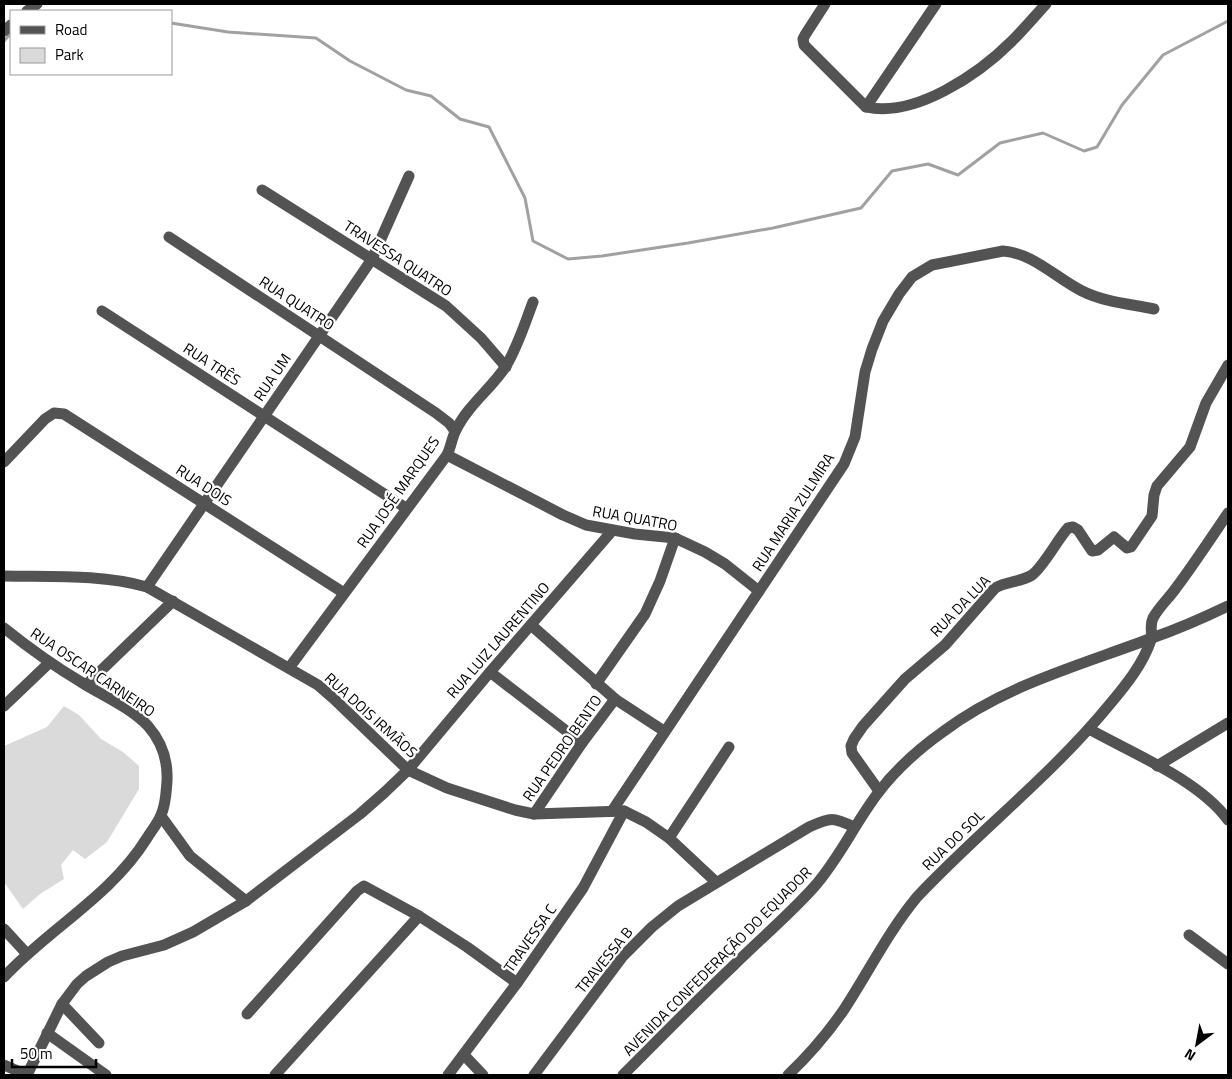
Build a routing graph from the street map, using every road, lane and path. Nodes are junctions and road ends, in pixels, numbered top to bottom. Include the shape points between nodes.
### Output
1 (825, 4) edge
2 (936, 4) edge
3 (1046, 4) edge
4 (866, 107) junction
5 (409, 176) dead end
6 (262, 190) dead end
7 (169, 237) dead end
8 (372, 258) junction
9 (533, 302) dead end
10 (1154, 309) dead end
11 (102, 311) dead end
12 (319, 335) junction
13 (1228, 365) edge
14 (506, 367) junction
15 (264, 416) junction
16 (455, 431) junction
17 (446, 455) junction
18 (4, 462) edge
19 (204, 503) junction
20 (406, 508) junction
21 (1228, 513) edge
22 (612, 530) junction
23 (675, 538) junction
24 (4, 576) edge
25 (147, 587) junction
26 (759, 592) junction
27 (344, 594) junction
28 (173, 601) junction
29 (1228, 606) edge
30 (531, 624) junction
31 (4, 628) edge
32 (1152, 638) junction
33 (49, 663) junction
34 (289, 668) junction
35 (490, 672) junction
36 (596, 684) junction
37 (86, 685) junction
38 (615, 699) junction
39 (4, 706) edge
40 (1228, 723) edge
41 (1089, 729) junction
42 (664, 731) junction
43 (582, 743) junction
44 (729, 746) dead end
45 (1157, 766) junction
46 (408, 770) junction
47 (879, 791) junction
48 (612, 811) junction
49 (624, 811) junction
50 (534, 814) junction
51 (161, 816) junction
52 (1228, 818) edge
53 (854, 827) junction
54 (669, 838) junction
55 (716, 882) junction
56 (246, 901) junction
57 (419, 916) junction
58 (4, 929) edge
59 (1189, 935) dead end
60 (27, 954) junction
61 (1228, 964) edge
62 (4, 977) edge
63 (516, 984) junction
64 (62, 1004) junction
65 (247, 1014) dead end
66 (47, 1033) junction
67 (100, 1043) dead end
68 (464, 1055) junction
69 (4, 1065) edge
70 (27, 1075) edge
71 (106, 1075) edge
72 (276, 1075) edge
73 (448, 1075) edge
74 (482, 1075) edge
75 (534, 1075) edge
76 (624, 1075) edge
77 (788, 1075) edge

1 - 4 street via 804,35 804,45
2 - 4 street
3 - 4 street via 1012,41 968,76 906,106 880,110
5 - 8 street, RUA UM
6 - 8 street, TRAVESSA QUATRO
7 - 12 street, RUA QUATRO
8 - 12 street, RUA UM
8 - 14 street, TRAVESSA QUATRO via 454,312
9 - 14 street, RUA JOSÉ MARQUES
10 - 26 street, RUA MARIA ZULMIRA via 1102,299 1084,292 1031,258 1014,252 1003,251 932,265 918,272 899,294 878,332 865,372 855,437 844,464
11 - 15 street, RUA TRÊS
12 - 15 street, RUA UM
12 - 16 street, RUA QUATRO via 436,413
13 - 47 street, RUA DA LUA via 1206,403 1190,447 1157,486 1152,516 1129,548 1114,537 1093,551 1078,530 1068,528 1032,575 995,588 945,644 905,679 867,721 854,739 852,753
14 - 16 street, RUA JOSÉ MARQUES
15 - 19 street, RUA UM
15 - 20 street, RUA TRÊS
16 - 17 street, RUA JOSÉ MARQUES
17 - 20 street, RUA JOSÉ MARQUES
17 - 22 street, RUA QUATRO via 574,521
18 - 19 street, RUA DOIS via 50,414 58,412
19 - 25 street, RUA UM
19 - 27 street, RUA DOIS
20 - 27 street, RUA JOSÉ MARQUES
21 - 32 street, RUA DO SOL via 1155,615 1151,626
22 - 23 street, RUA QUATRO
22 - 30 street, RUA LUIZ LAURENTINO
23 - 26 street, RUA QUATRO via 725,564
23 - 36 street, RUA PEDRO BENTO via 645,614
24 - 25 street, RUA DOIS IRMÃOS via 107,579
25 - 28 street, RUA DOIS IRMÃOS
26 - 42 street, RUA MARIA ZULMIRA
27 - 34 street, RUA JOSÉ MARQUES
28 - 34 street, RUA DOIS IRMÃOS
28 - 37 street
29 - 32 street, AVENIDA CONFEDERAÇÃO DO EQUADOR
30 - 35 street, RUA LUIZ LAURENTINO
30 - 36 street
31 - 33 street, RUA OSCAR CARNEIRO
32 - 41 street, RUA DO SOL via 1131,678
32 - 47 street, AVENIDA CONFEDERAÇÃO DO EQUADOR via 1082,662 970,713 921,749
33 - 37 street, RUA OSCAR CARNEIRO
33 - 39 street
34 - 46 street, RUA DOIS IRMÃOS via 318,685
35 - 43 street
35 - 46 street, RUA LUIZ LAURENTINO
36 - 38 street
37 - 51 street, RUA OSCAR CARNEIRO via 141,720 162,746 167,776
38 - 42 street
38 - 43 street, RUA PEDRO BENTO
40 - 45 street
41 - 45 street
41 - 77 street, RUA DO SOL via 916,897 900,917 841,1013
42 - 48 street, RUA MARIA ZULMIRA
43 - 50 street, RUA PEDRO BENTO
44 - 54 street
45 - 52 street via 1194,789
46 - 50 street, RUA DOIS IRMÃOS via 480,800
46 - 56 street, RUA LUIZ LAURENTINO via 360,814
47 - 53 street, AVENIDA CONFEDERAÇÃO DO EQUADOR
48 - 49 street, RUA DOIS IRMÃOS
48 - 50 street, RUA DOIS IRMÃOS
49 - 54 street, RUA DOIS IRMÃOS
49 - 63 street, TRAVESSA C via 583,888
51 - 56 street via 190,856
51 - 60 street, RUA OSCAR CARNEIRO via 111,884
53 - 55 street, TRAVESSA B via 834,819 818,823
53 - 76 street, AVENIDA CONFEDERAÇÃO DO EQUADOR via 813,888
54 - 55 street, RUA DOIS IRMÃOS
55 - 75 street, TRAVESSA B via 666,914 638,940
56 - 64 street, RUA LUIZ LAURENTINO via 164,945 108,962 77,984
57 - 63 street
57 - 65 street via 364,886
57 - 72 street
58 - 60 street
59 - 61 street
60 - 62 street, RUA OSCAR CARNEIRO
63 - 68 street, TRAVESSA C
64 - 66 street, RUA LUIZ LAURENTINO
64 - 67 street
66 - 70 street, RUA LUIZ LAURENTINO
66 - 71 street
68 - 73 street, TRAVESSA C
68 - 74 street
69 - 70 street

